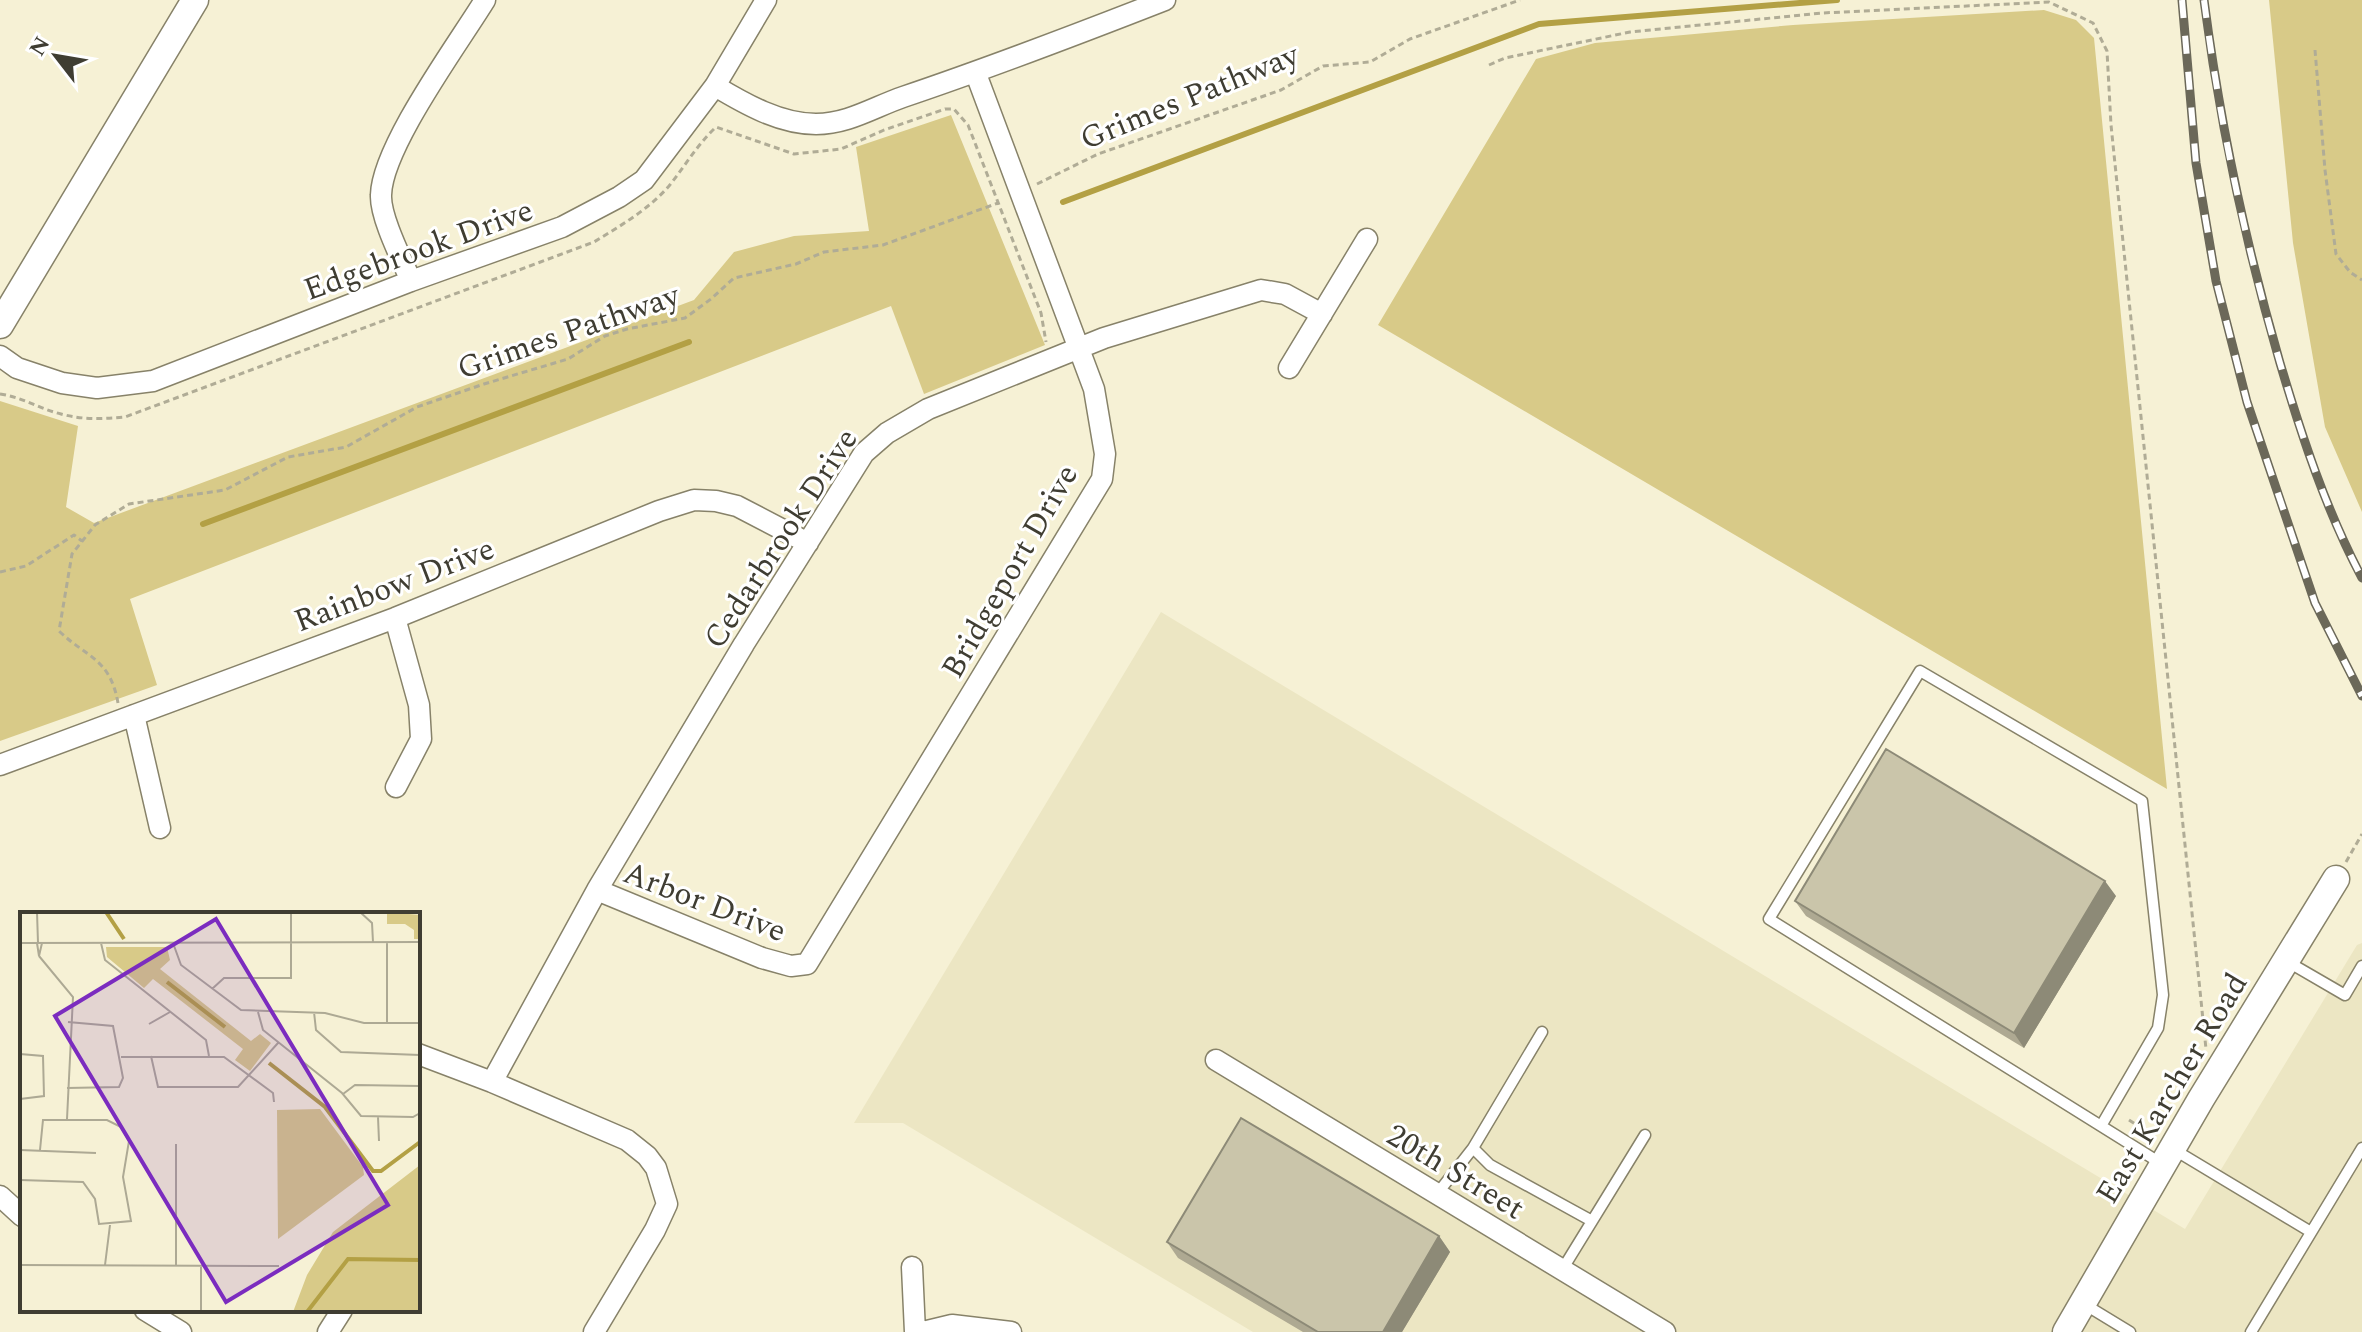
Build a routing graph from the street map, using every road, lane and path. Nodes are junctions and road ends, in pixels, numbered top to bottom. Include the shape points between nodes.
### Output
1 (195, 0) edge
2 (485, 0) edge
3 (766, 0) edge
4 (1165, 0) edge
5 (1520, 0) edge
6 (2315, 50) dead end
7 (1489, 65) dead end
8 (976, 74) junction
9 (715, 86) junction
10 (1020, 196) junction
11 (997, 203) junction
12 (1367, 239) dead end
13 (2362, 280) edge
14 (411, 281) junction
15 (1322, 314) junction
16 (0, 325) edge
17 (1080, 348) junction
18 (1041, 349) dead end
19 (0, 356) edge
20 (1289, 368) dead end
21 (0, 394) edge
22 (82, 541) junction
23 (808, 543) junction
24 (0, 572) edge
25 (395, 618) junction
26 (126, 709) junction
27 (0, 765) edge
28 (396, 787) dead end
29 (160, 828) dead end
30 (2362, 834) edge
31 (2336, 879) joint
32 (597, 890) junction
33 (2286, 961) junction
34 (791, 966) joint
35 (2362, 966) edge
36 (1542, 1032) dead end
37 (420, 1055) edge
38 (1216, 1060) dead end
39 (2219, 1070) junction
40 (492, 1082) junction
41 (2101, 1126) junction
42 (1645, 1135) dead end
43 (1473, 1148) junction
44 (2362, 1148) edge
45 (2168, 1157) junction
46 (1437, 1194) junction
47 (0, 1196) edge
48 (20, 1214) edge
49 (1592, 1221) junction
50 (2311, 1232) junction
51 (912, 1267) dead end
52 (1562, 1270) junction
53 (2084, 1303) junction
54 (148, 1312) edge
55 (341, 1312) edge
56 (181, 1332) edge
57 (328, 1332) edge
58 (594, 1332) edge
59 (915, 1332) edge
60 (923, 1332) edge
61 (1011, 1332) edge
62 (1665, 1332) edge
63 (2066, 1332) edge
64 (2130, 1332) edge
65 (2251, 1332) edge

1 - 16 street
2 - 14 street via 388,164 381,196
3 - 9 street, Edgebrook Drive
4 - 8 street
5 - 10 path, Grimes Pathway via 1410,39 1370,62 1323,66 1281,90 1098,154
6 - 13 path via 2336,254
7 - 39 path via 1630,32 1822,13 2049,2 2093,23 2107,51 2207,1062
8 - 9 street via 843,121 815,124 784,119
8 - 10 street, Bridgeport Drive
9 - 14 street, Edgebrook Drive via 644,180 619,197 562,227
10 - 11 path, Grimes Pathway
10 - 17 street, Bridgeport Drive
11 - 18 path via 1041,313 1047,340
11 - 21 path via 968,125 954,109 841,149 794,154 716,127 668,187 594,242 370,328 125,417 87,420
11 - 22 path, Grimes Pathway via 883,245 824,252 734,278 685,318 605,336 568,359 417,407 346,447 288,457 225,490 129,504 95,525
12 - 15 street
14 - 19 street, Edgebrook Drive via 153,381 97,388 62,383 17,368
15 - 17 street, Cedarbrook Drive via 1285,294 1261,290
15 - 20 street
17 - 23 street, Cedarbrook Drive via 928,409 887,433 864,453
17 - 34 street, Bridgeport Drive via 1094,389 1105,454 1102,479 807,964
22 - 24 path, Grimes Pathway via 74,535 26,566
22 - 26 path, Grimes Pathway via 72,554 59,631 100,662
23 - 25 street, Rainbow Drive via 737,506 694,500
23 - 32 street, Cedarbrook Drive
25 - 26 street, Rainbow Drive
25 - 28 street via 419,705 421,739
26 - 27 street, Rainbow Drive
26 - 29 street
30 - 31 path
31 - 33 street, East Karcher Road
32 - 34 street, Arbor Drive
32 - 40 street, Cedarbrook Drive
33 - 35 lane via 2345,995
33 - 39 street, East Karcher Road
36 - 43 lane
37 - 40 street
38 - 46 street, 20th Street
39 - 45 street, East Karcher Road
40 - 58 street via 627,1140 656,1168 667,1204
41 - 41 lane via 2158,1028 2163,995 2142,801 1920,671 1769,919
41 - 45 lane
42 - 49 lane
43 - 46 lane
43 - 49 lane via 1490,1165
44 - 50 lane
45 - 50 lane
45 - 53 street, East Karcher Road
46 - 52 street, 20th Street
47 - 48 street
49 - 52 lane
50 - 65 lane
51 - 59 street
52 - 62 street, 20th Street
53 - 63 street, East Karcher Road
53 - 64 lane
54 - 56 street
55 - 57 street
60 - 61 street via 952,1325

